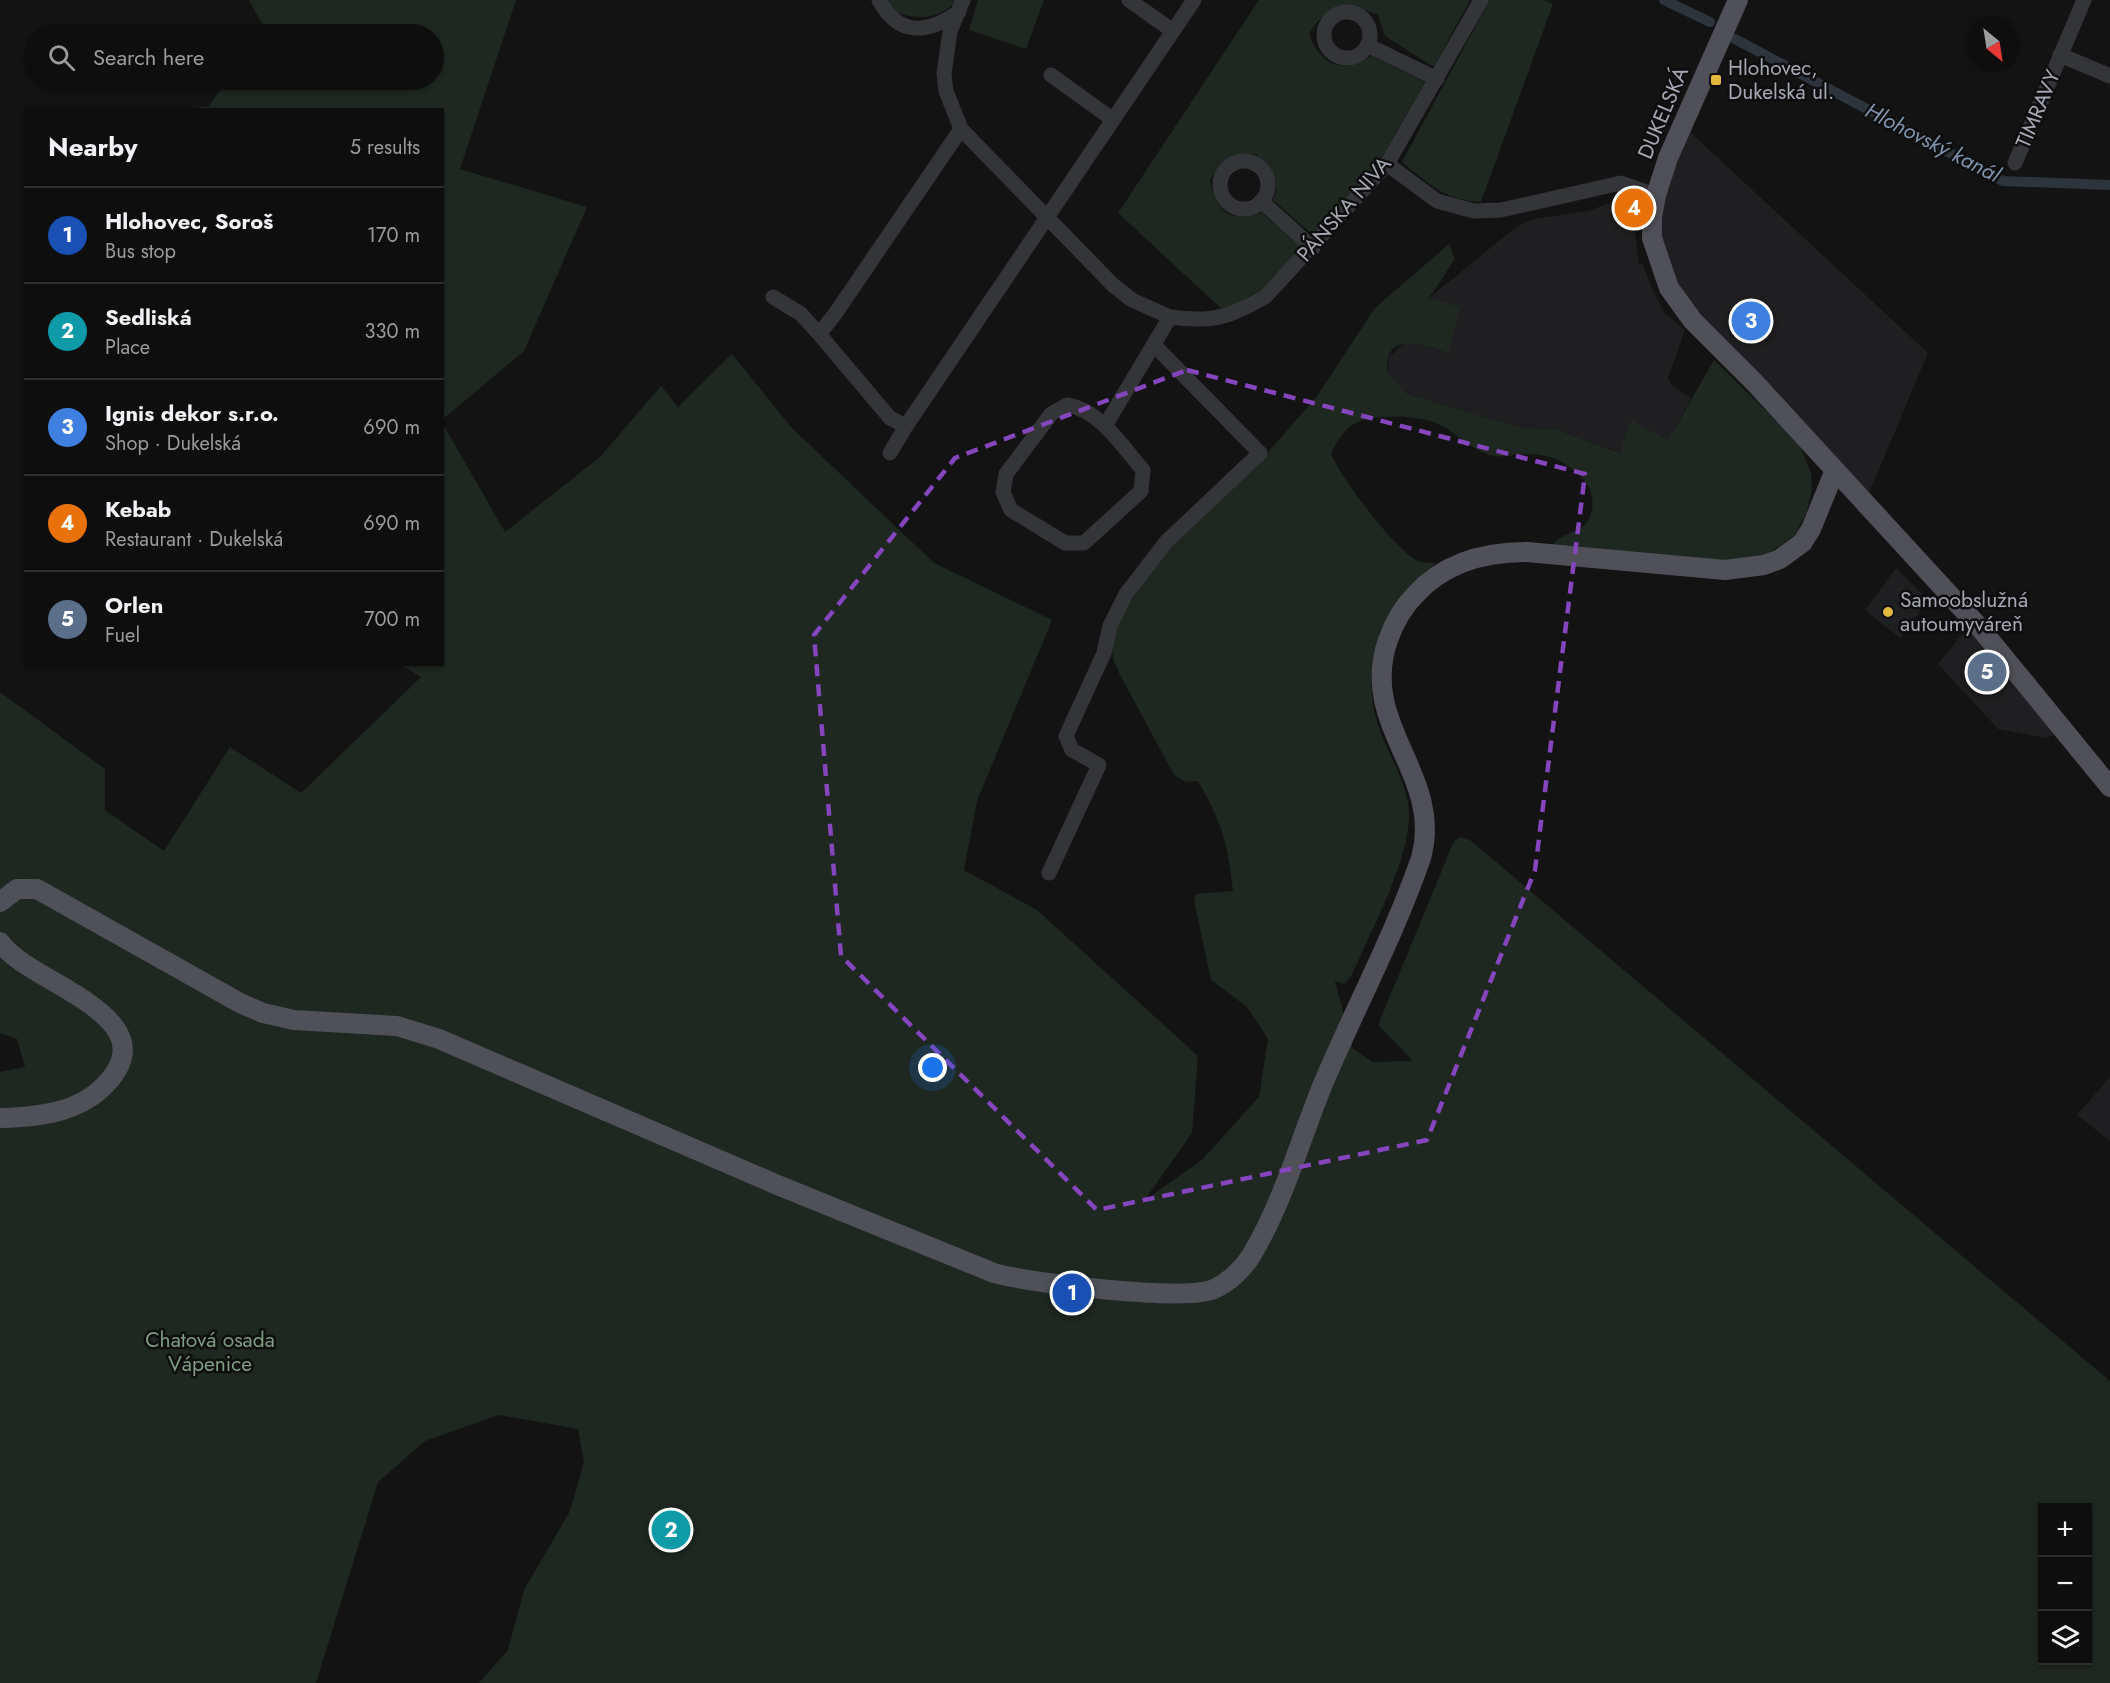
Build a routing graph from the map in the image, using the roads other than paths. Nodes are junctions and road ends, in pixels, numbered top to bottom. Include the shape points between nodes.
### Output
1 (879, 0) edge
2 (1129, 0) edge
3 (1194, 0) edge
4 (1481, 0) edge
5 (1738, 0) edge
6 (2084, 0) edge
7 (961, 6) edge
8 (924, 28) junction
9 (1173, 31) junction
10 (1367, 45) dead end
11 (946, 51) junction
12 (2060, 56) junction
13 (1051, 75) dead end
14 (2110, 76) edge
15 (1437, 79) junction
16 (1113, 119) junction
17 (961, 129) junction
18 (1387, 164) junction
19 (2015, 164) dead end
20 (1656, 195) junction
21 (1261, 201) dead end
22 (1046, 218) junction
23 (1313, 248) junction
24 (773, 297) dead end
25 (1170, 317) junction
26 (819, 334) junction
27 (1155, 346) junction
28 (906, 426) junction
29 (1105, 426) junction
30 (890, 453) dead end
31 (1835, 470) junction
32 (2110, 787) edge
33 (1049, 873) dead end
34 (0, 902) edge
35 (0, 942) edge
36 (0, 1118) edge

1 - 8 street via 888,17 904,27
2 - 9 street
3 - 9 street
4 - 15 street, PÁNSKA NIVA
5 - 20 main road, DUKELSKÁ via 1668,158
6 - 12 street, TIMRAVY
7 - 8 street via 944,22
7 - 11 street
8 - 11 street via 939,39
9 - 16 street
10 - 15 street
11 - 17 street via 946,92
12 - 14 street, TIMRAVY
12 - 19 street, TIMRAVY
13 - 16 street
15 - 18 street, PÁNSKA NIVA
16 - 22 street
17 - 22 street, PÁNSKA NIVA
17 - 26 street
18 - 20 street via 1437,201 1474,211 1501,210 1621,183
18 - 23 street, PÁNSKA NIVA
20 - 31 main road, DUKELSKÁ via 1652,238 1674,297 1692,321 1755,382
21 - 23 street
22 - 25 street, PÁNSKA NIVA via 1131,299
22 - 28 street
23 - 25 street, PÁNSKA NIVA via 1266,296 1242,311 1218,319
24 - 26 street via 801,314
25 - 27 street
26 - 28 street via 890,418
27 - 29 street
27 - 33 street via 1260,453 1151,559 1126,594 1066,736 1072,750 1099,765
28 - 30 street
29 - 29 street via 1084,408 1067,405 1051,414 1006,474 1003,492 1011,510 1065,543 1084,543 1141,491 1143,470
31 - 32 main road, DUKELSKÁ via 1980,628
31 - 34 main road via 1808,534 1793,551 1772,563 1725,570 1527,552 1495,553 1470,559 1438,575 1407,603 1389,636 1380,679 1389,722 1422,798 1425,834 1421,858 1255,1249 1241,1270 1207,1291 1066,1286 994,1273 433,1037 389,1025 294,1020 254,1009 37,889 14,890
35 - 36 main road via 18,962 103,1012 114,1025 121,1049 111,1079 85,1100 42,1115

